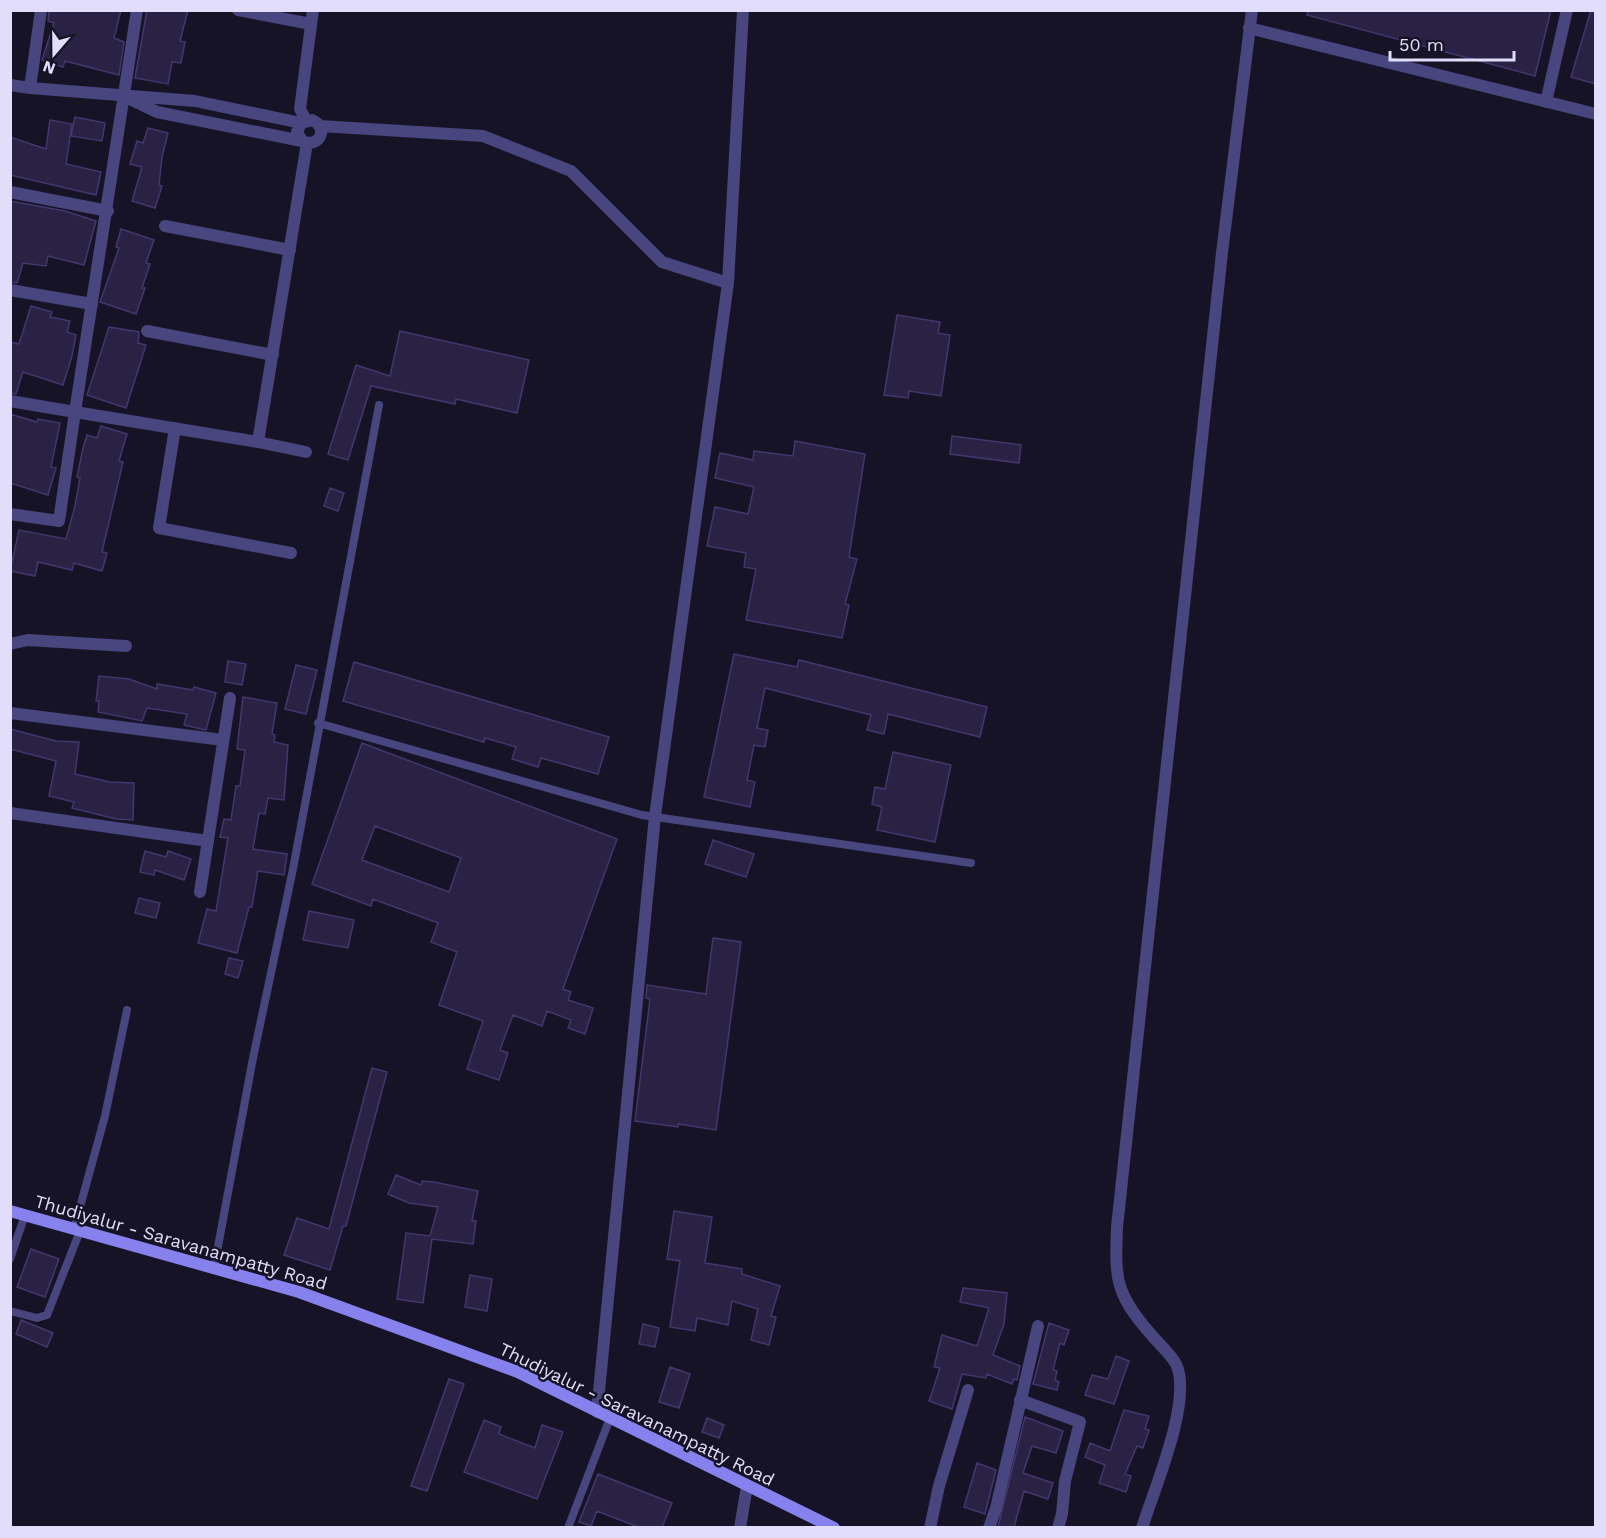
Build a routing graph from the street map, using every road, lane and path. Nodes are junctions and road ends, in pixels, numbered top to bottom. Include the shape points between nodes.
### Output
1 (41, 10) edge
2 (137, 10) edge
3 (238, 10) edge
4 (313, 10) edge
5 (743, 10) edge
6 (1252, 10) edge
7 (1567, 10) edge
8 (311, 24) junction
9 (1250, 28) junction
10 (10, 84) edge
11 (30, 88) junction
12 (124, 96) junction
13 (1546, 102) junction
14 (1596, 114) edge
15 (304, 121) junction
16 (320, 126) junction
17 (305, 142) junction
18 (10, 192) edge
19 (108, 211) junction
20 (165, 226) dead end
21 (290, 250) junction
22 (728, 283) junction
23 (10, 290) edge
24 (92, 304) junction
25 (147, 331) dead end
26 (273, 355) junction
27 (10, 401) edge
28 (379, 405) dead end
29 (75, 412) junction
30 (175, 428) junction
31 (258, 442) junction
32 (306, 452) dead end
33 (10, 514) edge
34 (291, 553) dead end
35 (10, 644) edge
36 (126, 646) dead end
37 (230, 698) dead end
38 (10, 712) edge
39 (318, 723) junction
40 (223, 740) junction
41 (10, 813) edge
42 (655, 816) junction
43 (208, 841) junction
44 (970, 863) dead end
45 (200, 892) dead end
46 (127, 1010) dead end
47 (10, 1211) edge
48 (25, 1215) junction
49 (77, 1230) junction
50 (10, 1259) edge
51 (214, 1268) junction
52 (10, 1311) edge
53 (1038, 1326) dead end
54 (968, 1390) dead end
55 (1020, 1400) junction
56 (597, 1412) junction
57 (610, 1418) junction
58 (747, 1486) junction
59 (568, 1527) edge
60 (740, 1527) edge
61 (834, 1527) edge
62 (930, 1527) edge
63 (989, 1527) edge
64 (1058, 1527) edge
65 (1142, 1527) edge

1 - 11 street
2 - 12 street
3 - 8 street
4 - 8 street
5 - 22 street
6 - 9 street
7 - 13 street
8 - 15 street via 300,109
9 - 13 street
9 - 65 street via 1117,1227 1115,1270 1127,1307 1176,1364 1181,1395 1173,1434
10 - 11 street
11 - 12 street
12 - 15 street via 195,101
12 - 17 street via 157,112
12 - 19 street
13 - 14 street
15 - 16 street
15 - 17 street via 297,132
16 - 17 street via 318,141
16 - 22 street via 483,136 571,171 662,262
17 - 21 street
18 - 19 street
19 - 24 street
20 - 21 street
21 - 26 street
22 - 42 street
23 - 24 street
24 - 29 street
25 - 26 street
26 - 31 street
27 - 29 street
28 - 39 lane
29 - 30 street
29 - 33 street via 59,521
30 - 31 street
30 - 34 street via 159,528
31 - 32 street
35 - 36 street via 28,640
37 - 40 street
38 - 40 street
39 - 42 lane
39 - 51 lane
40 - 43 street
41 - 43 street
42 - 44 lane
42 - 56 street
43 - 45 street
46 - 49 lane
47 - 48 main road, Thudiyalur - Saravanampatty Road
48 - 49 main road, Thudiyalur - Saravanampatty Road
48 - 50 lane
49 - 51 main road, Thudiyalur - Saravanampatty Road
49 - 52 lane via 47,1315 37,1318
51 - 56 main road, Thudiyalur - Saravanampatty Road via 299,1292 518,1372
53 - 55 street
54 - 62 street
55 - 63 street
55 - 64 street via 1080,1422
56 - 57 main road, Thudiyalur - Saravanampatty Road
57 - 58 main road, Thudiyalur - Saravanampatty Road
57 - 59 lane
58 - 60 street
58 - 61 main road, Thudiyalur - Saravanampatty Road

